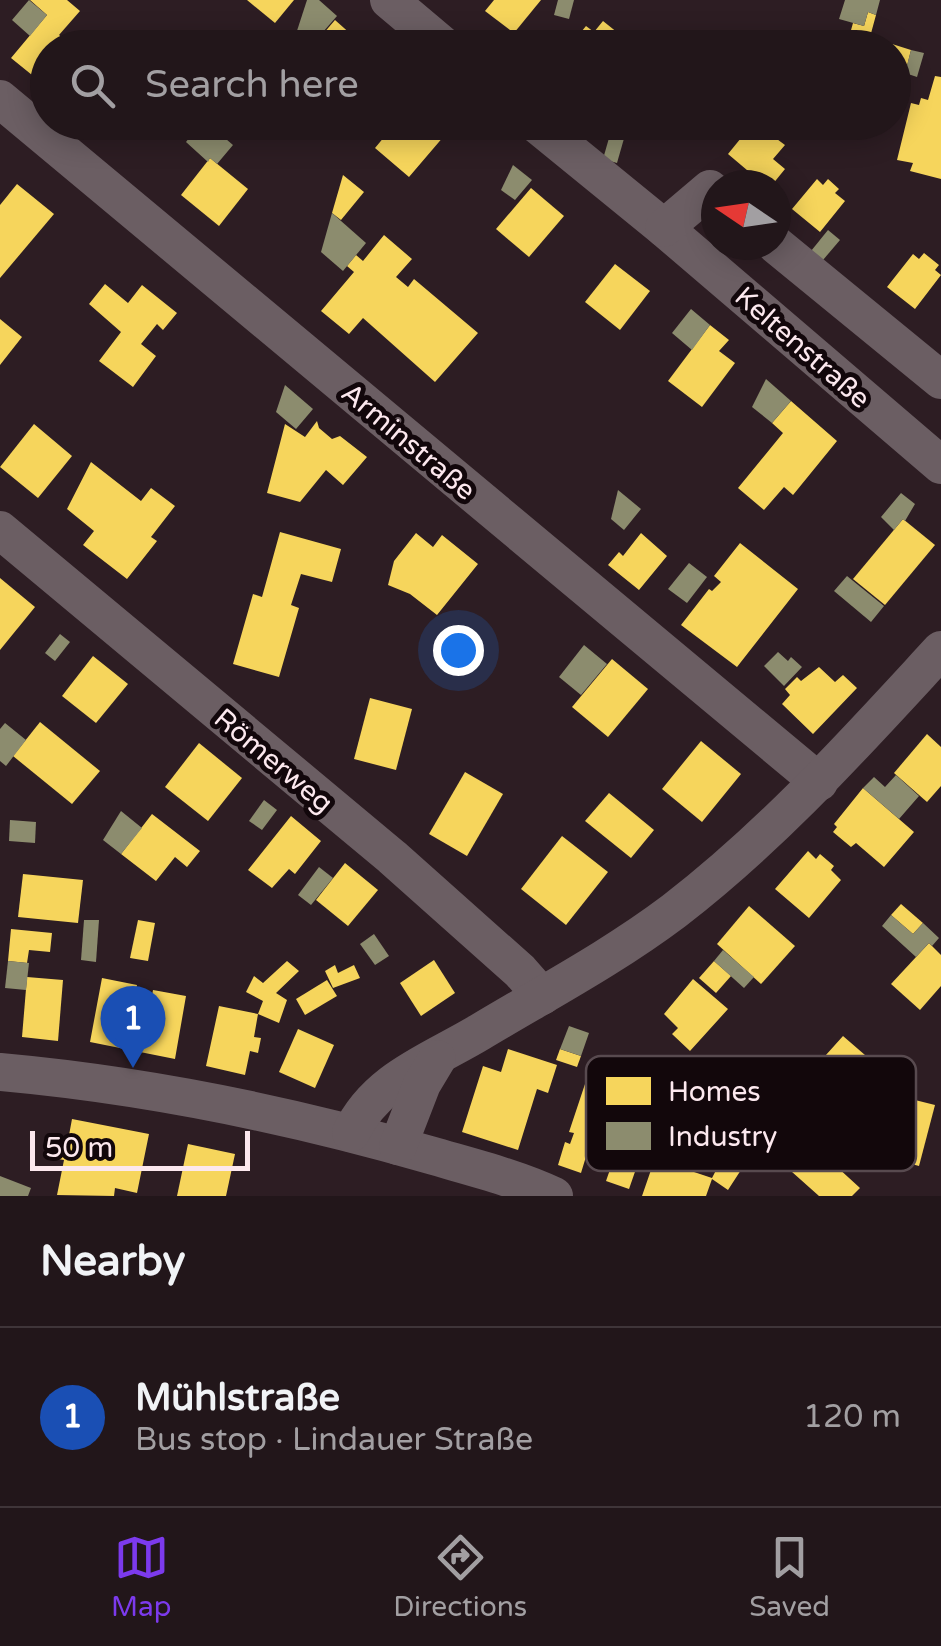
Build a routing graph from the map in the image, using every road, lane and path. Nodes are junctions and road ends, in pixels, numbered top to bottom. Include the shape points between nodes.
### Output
1 (390, 0) edge
2 (425, 30) edge
3 (0, 100) edge
4 (30, 125) edge
5 (48, 140) edge
6 (556, 140) edge
7 (701, 196) edge
8 (664, 228) junction
9 (791, 257) edge
10 (941, 380) edge
11 (941, 465) edge
12 (0, 530) edge
13 (941, 650) edge
14 (820, 782) junction
15 (542, 996) junction
16 (437, 1059) junction
17 (0, 1072) edge
18 (351, 1133) junction
19 (398, 1146) junction
20 (554, 1196) edge

1 - 2 street
3 - 4 street, Arminstraße
5 - 14 street, Arminstraße
6 - 8 street, Keltenstraße
7 - 8 street
8 - 11 street, Keltenstraße
9 - 10 street
12 - 15 street, Römerweg via 392,857
13 - 14 street
14 - 15 street via 675,910
15 - 16 street
16 - 18 street via 374,1096
16 - 19 street
17 - 18 street via 128,1088
18 - 19 street
19 - 20 street

